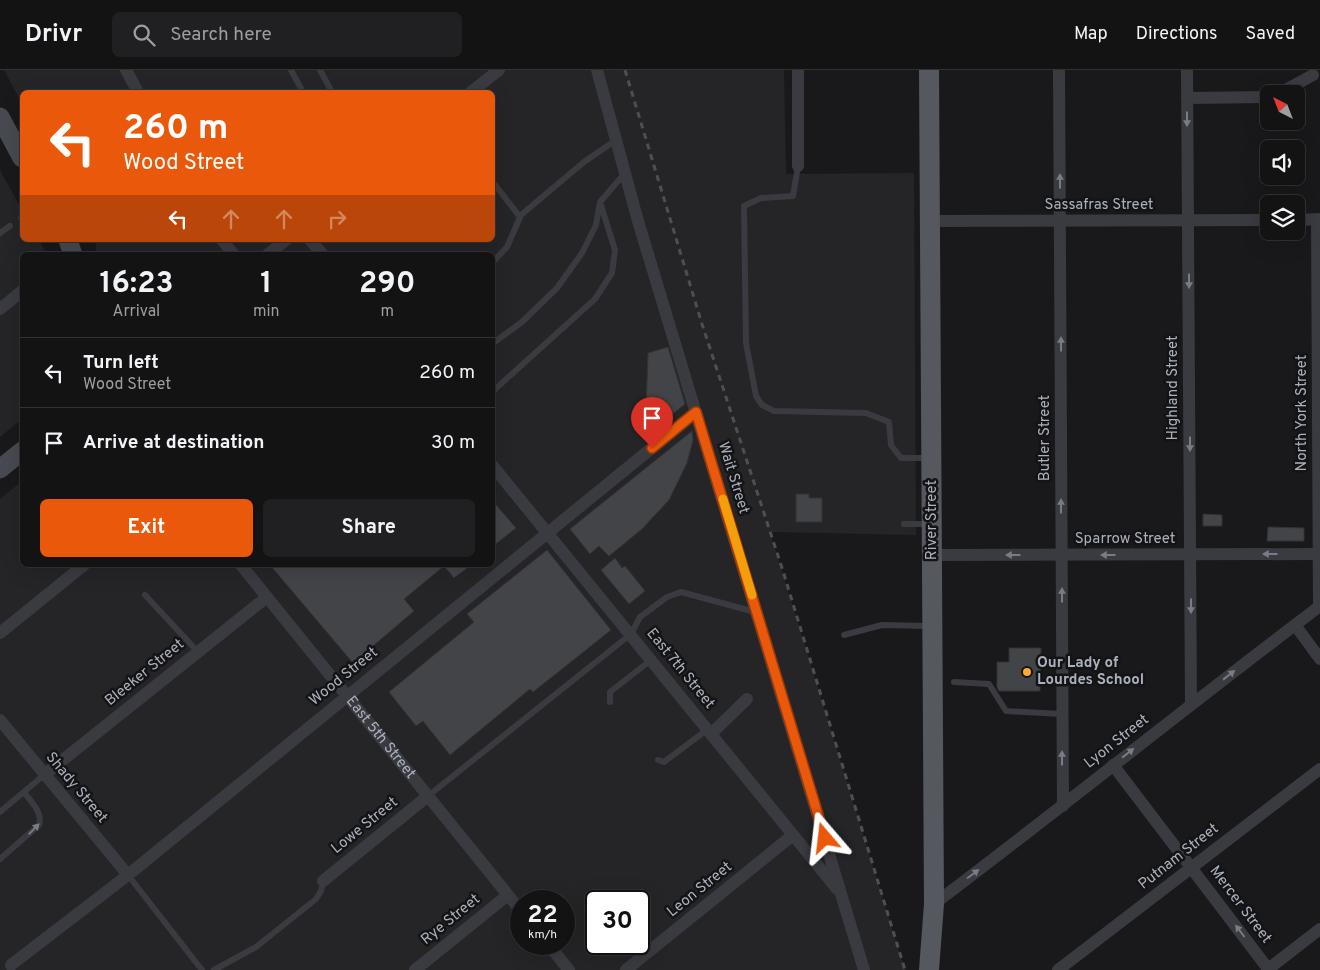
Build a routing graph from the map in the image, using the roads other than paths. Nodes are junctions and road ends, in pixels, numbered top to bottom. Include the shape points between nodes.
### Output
1 (126, 70) edge
2 (291, 70) edge
3 (320, 70) edge
4 (499, 70) edge
5 (597, 70) edge
6 (798, 70) edge
7 (929, 70) edge
8 (1059, 70) edge
9 (1187, 70) edge
10 (1313, 75) dead end
11 (1295, 85) edge
12 (137, 90) edge
13 (302, 90) edge
14 (331, 90) edge
15 (474, 90) edge
16 (1260, 97) edge
17 (1187, 98) junction
18 (0, 117) edge
19 (616, 140) junction
20 (20, 154) edge
21 (798, 166) joint
22 (625, 173) junction
23 (495, 185) edge
24 (600, 202) junction
25 (520, 217) junction
26 (1318, 219) edge
27 (1188, 220) junction
28 (1260, 220) edge
29 (1305, 220) edge
30 (930, 221) junction
31 (1060, 221) junction
32 (10, 226) dead end
33 (0, 233) edge
34 (224, 242) edge
35 (283, 242) edge
36 (312, 242) edge
37 (232, 252) edge
38 (271, 252) edge
39 (320, 252) edge
40 (495, 260) edge
41 (20, 293) edge
42 (0, 310) edge
43 (495, 342) edge
44 (495, 389) edge
45 (696, 412) junction
46 (20, 453) edge
47 (931, 459) junction
48 (0, 469) edge
49 (495, 469) edge
50 (904, 524) dead end
51 (932, 524) junction
52 (547, 532) junction
53 (1319, 554) edge
54 (932, 555) junction
55 (1062, 555) junction
56 (1191, 555) junction
57 (82, 567) edge
58 (243, 567) edge
59 (145, 595) dead end
60 (267, 597) junction
61 (1320, 606) edge
62 (757, 612) junction
63 (1294, 625) junction
64 (932, 626) junction
65 (0, 633) edge
66 (630, 634) junction
67 (844, 636) dead end
68 (198, 652) junction
69 (1320, 659) edge
70 (651, 660) junction
71 (954, 682) dead end
72 (347, 696) junction
73 (746, 699) dead end
74 (610, 702) dead end
75 (1191, 705) junction
76 (1062, 714) junction
77 (0, 720) edge
78 (709, 731) junction
79 (658, 760) dead end
80 (1113, 765) junction
81 (1320, 769) edge
82 (44, 775) junction
83 (24, 792) junction
84 (428, 796) junction
85 (1063, 806) junction
86 (0, 812) edge
87 (793, 835) junction
88 (0, 859) edge
89 (1191, 868) junction
90 (128, 875) junction
91 (323, 882) joint
92 (842, 894) junction
93 (508, 895) junction
94 (510, 897) edge
95 (934, 904) junction
96 (1320, 929) edge
97 (557, 955) edge
98 (12, 966) dead end
99 (202, 970) edge
100 (214, 970) edge
101 (415, 970) edge
102 (569, 970) edge
103 (626, 970) edge
104 (864, 970) edge
105 (929, 970) edge
106 (1058, 970) edge
107 (1268, 970) edge

1 - 12 street
2 - 13 lane
3 - 14 lane
4 - 15 street
5 - 19 street, Wait Street
6 - 21 street
7 - 30 main road, River Street
31 -> 8 street, Butler Street
9 - 17 street, Highland Street
10 - 11 street
16 - 17 street
17 -> 27 street, Highland Street
18 - 20 main road
19 - 22 street, Wait Street
19 - 25 lane
21 - 47 lane via 793,196 761,198 744,206 746,343 756,396 762,405 774,411 866,413 889,422 891,445 901,458
22 - 24 lane
22 - 45 street, Wait Street
23 - 25 lane
24 - 43 lane via 596,225 582,253 557,288 522,322
24 - 44 lane via 615,250 612,272 594,299
25 - 40 lane via 507,247
26 - 29 street
26 - 53 street, North York Street
27 - 28 street, Sassafras Street
27 - 31 street, Sassafras Street
27 -> 56 street, Highland Street
30 - 31 street, Sassafras Street
30 - 47 main road, River Street
55 -> 31 street, Butler Street
32 - 33 lane
34 - 37 street
35 - 38 street
36 - 39 street
41 - 42 street
45 - 52 street, Wood Street
45 - 62 street, Wait Street
46 - 48 main road
47 - 51 main road, River Street
49 - 52 street, East 7th Street
50 - 51 lane
51 - 54 main road, River Street
52 - 66 street, East 7th Street
52 - 72 street, Wood Street
53 -> 56 street, Sparrow Street
53 - 61 street, North York Street
55 -> 54 street, Sparrow Street
54 - 64 main road, River Street
56 -> 55 street, Sparrow Street
76 -> 55 street, Butler Street
56 -> 75 street, Highland Street
57 - 65 street
58 - 60 street, East 5th Street
59 - 68 lane
60 - 68 street, Bleeker Street
60 - 72 street, East 5th Street
61 - 63 street, Lyon Street
62 - 66 lane via 682,592 667,597 640,618
62 - 92 street, Wait Street
63 - 69 street
75 -> 63 street, Lyon Street
64 - 67 lane via 882,625
64 - 95 main road, River Street
66 - 70 street, East 7th Street
66 - 84 lane
68 - 82 street, Bleeker Street
70 - 74 lane via 610,692
70 - 78 street, East 7th Street
71 - 76 lane via 989,684 1006,712
72 - 84 street, East 5th Street
72 - 90 street, Wood Street
73 - 78 street
80 -> 75 street, Lyon Street
85 -> 76 street, Butler Street
77 - 82 street, Shady Street
78 - 79 lane via 664,762
78 - 87 street, East 7th Street
80 - 85 street, Lyon Street
80 - 89 street, Mercer Street
81 - 89 street, Putnam Street
82 - 83 lane
82 - 90 street, Shady Street
83 - 86 lane
88 -> 83 lane via 39,825 38,810
84 - 91 street, Lowe Street
84 - 93 street, East 5th Street
95 -> 85 street, Lyon Street
87 - 92 street, East 7th Street
87 - 103 street, Leon Street
89 - 106 street, Putnam Street
107 -> 89 street, Mercer Street
90 - 98 street, Wood Street
90 - 99 lane
91 - 100 lane via 316,899 256,947
92 - 104 street
93 - 94 street, East 5th Street
93 - 101 street, Rye Street
95 - 105 main road, River Street
96 - 107 street
97 - 102 street

